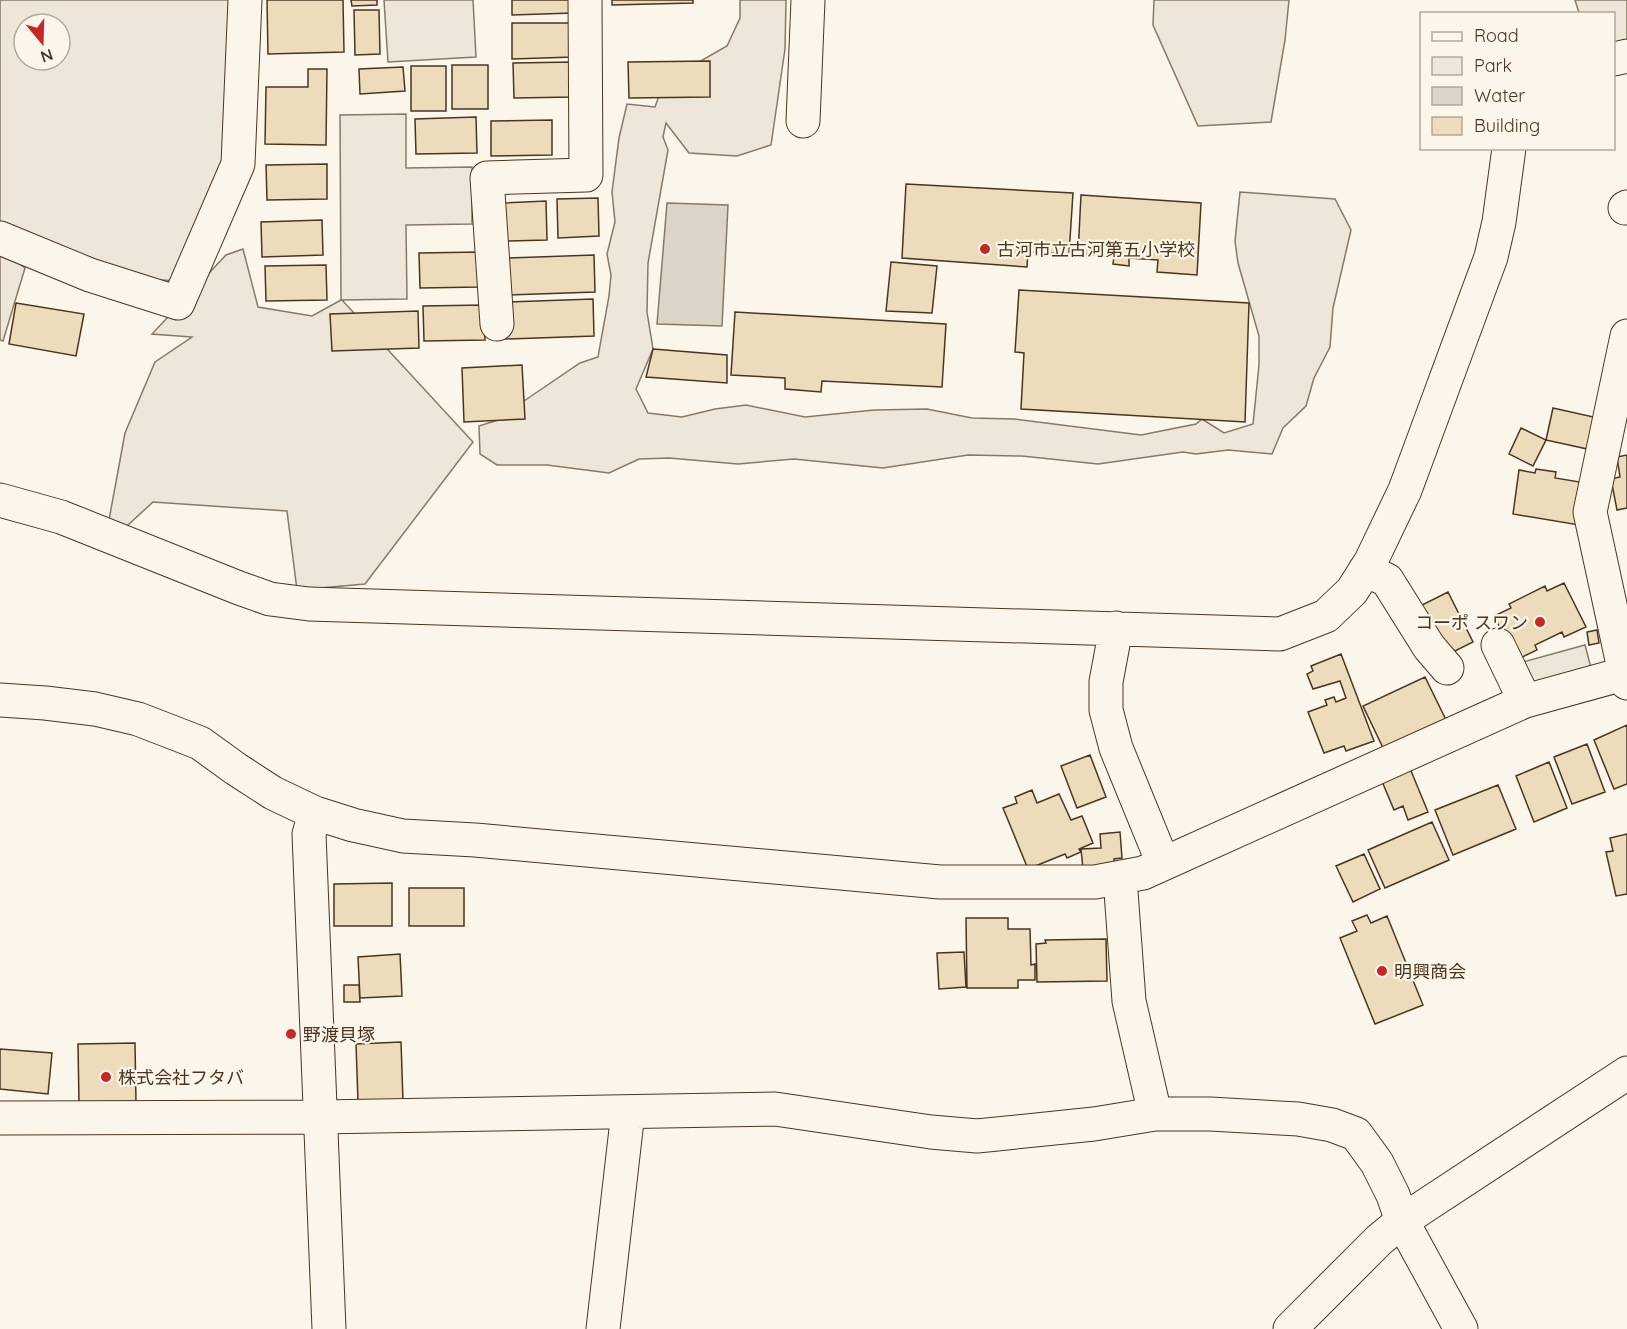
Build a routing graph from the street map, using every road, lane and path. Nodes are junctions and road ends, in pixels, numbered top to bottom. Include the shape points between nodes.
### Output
1 (245, 0) edge
2 (585, 0) edge
3 (808, 0) edge
4 (802, 121) dead end
5 (1509, 150) edge
6 (0, 238) edge
7 (497, 324) dead end
8 (1627, 336) edge
9 (0, 500) edge
10 (1365, 570) junction
11 (1116, 628) junction
12 (1498, 645) dead end
13 (1447, 668) dead end
14 (1626, 677) edge
15 (0, 700) edge
16 (1525, 701) junction
17 (315, 813) junction
18 (1163, 863) junction
19 (1120, 878) junction
20 (1627, 1073) edge
21 (628, 1113) junction
22 (1155, 1114) junction
23 (319, 1117) junction
24 (0, 1118) edge
25 (1402, 1221) junction
26 (329, 1329) edge
27 (603, 1329) edge
28 (1290, 1329) edge
29 (1461, 1329) edge

1 - 6 street via 238,164 178,303 90,275
2 - 7 street via 586,175 488,178
3 - 4 street
5 - 10 street via 1491,257 1405,489
8 - 14 street via 1590,512
9 - 11 street via 61,517 270,599 309,604
10 - 11 street via 1352,591 1326,616 1280,634
10 - 13 street via 1387,580
11 - 18 street via 1106,682 1106,710 1116,748
12 - 16 street
14 - 16 street
15 - 17 street via 95,709 147,722 200,743 273,793
16 - 18 street
17 - 19 street via 403,836 940,882 1095,882
17 - 23 street via 309,834
18 - 19 street
19 - 22 street via 1129,1002
20 - 25 street
21 - 22 street via 775,1109 977,1136
21 - 23 street
21 - 27 street
22 - 25 street via 1298,1119 1356,1134 1381,1171
23 - 24 street
23 - 26 street
25 - 28 street
25 - 29 street

